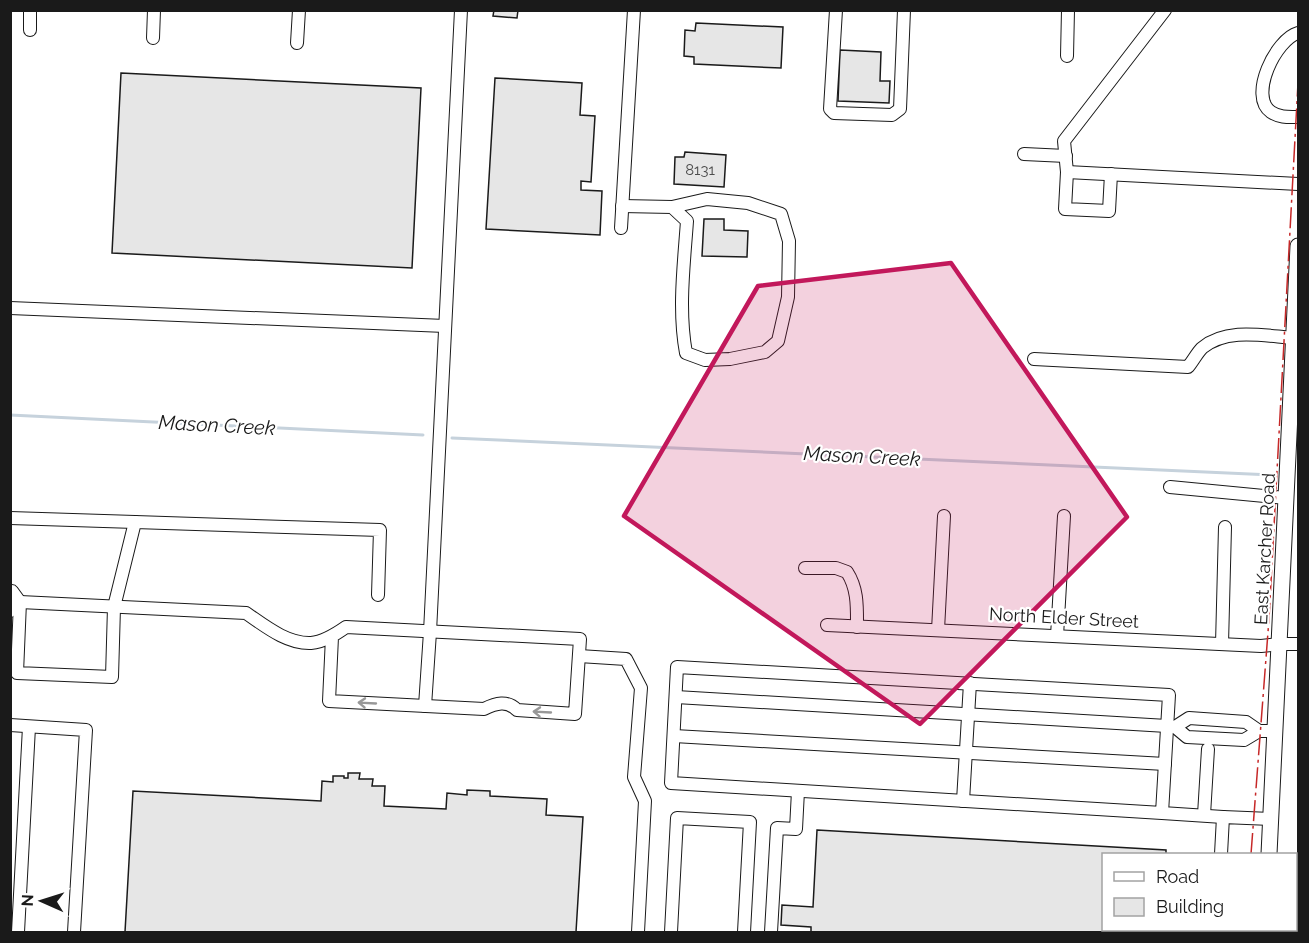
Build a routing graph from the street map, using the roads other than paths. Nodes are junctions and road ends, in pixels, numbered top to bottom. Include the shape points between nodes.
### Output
1 (30, 10) edge
2 (154, 10) edge
3 (299, 10) edge
4 (461, 10) edge
5 (634, 10) edge
6 (836, 10) edge
7 (904, 10) edge
8 (1068, 10) edge
9 (1165, 10) edge
10 (30, 30) dead end
11 (1299, 33) edge
12 (153, 38) dead end
13 (297, 43) dead end
14 (1066, 56) dead end
15 (1299, 117) edge
16 (1024, 154) dead end
17 (1066, 156) junction
18 (1067, 172) junction
19 (1111, 174) junction
20 (1299, 184) edge
21 (622, 206) junction
22 (672, 207) junction
23 (621, 228) dead end
24 (1299, 246) edge
25 (1298, 282) edge
26 (10, 308) edge
27 (445, 326) junction
28 (1294, 338) junction
29 (1034, 359) dead end
30 (1170, 487) dead end
31 (1286, 498) junction
32 (944, 516) dead end
33 (1064, 516) dead end
34 (10, 518) edge
35 (135, 522) junction
36 (1226, 527) dead end
37 (806, 568) dead end
38 (10, 591) edge
39 (378, 595) dead end
40 (15, 606) edge
41 (114, 608) junction
42 (827, 625) dead end
43 (857, 627) junction
44 (938, 630) junction
45 (430, 632) junction
46 (1057, 636) junction
47 (331, 643) junction
48 (1222, 644) junction
49 (1280, 644) junction
50 (1299, 644) edge
51 (579, 656) junction
52 (970, 683) junction
53 (676, 697) junction
54 (425, 706) junction
55 (968, 715) junction
56 (10, 725) edge
57 (29, 727) junction
58 (1171, 727) junction
59 (1259, 730) junction
60 (1275, 731) junction
61 (674, 736) junction
62 (1208, 749) dead end
63 (966, 753) junction
64 (1165, 764) junction
65 (798, 791) junction
66 (963, 801) junction
67 (1162, 813) junction
68 (1204, 816) junction
69 (1223, 817) junction
70 (1271, 819) junction
71 (1221, 853) edge
72 (1269, 853) edge
73 (18, 933) edge
74 (74, 933) edge
75 (638, 933) edge
76 (671, 933) edge
77 (744, 933) edge
78 (771, 933) edge

1 - 10 street
2 - 12 street
3 - 13 street
4 - 27 street
5 - 21 street
6 - 7 street via 830,110 892,115 900,109
8 - 14 street
9 - 17 street via 1064,141
11 - 15 street via 1271,61 1263,103 1280,117
16 - 17 street
17 - 18 street
18 - 19 street
18 - 19 street via 1065,209 1109,211
19 - 20 street
21 - 22 street
21 - 23 street
22 - 22 street via 687,220 682,331 686,353 705,360 765,352 778,341 788,297 789,241 781,214 748,203 707,199
24 - 25 main road, East Karcher Road
25 - 28 main road, East Karcher Road
26 - 27 street
27 - 45 street
28 - 29 street via 1234,335 1217,339 1202,349 1188,368
28 - 31 main road, East Karcher Road
30 - 31 street
31 - 49 main road, East Karcher Road
32 - 44 street
33 - 46 street
34 - 35 street
35 - 39 street via 380,530
35 - 41 street
36 - 48 street
37 - 43 street via 847,572 856,592
38 - 40 street
40 - 41 street
40 - 41 street via 17,673 112,677
41 - 47 street via 246,613 291,640
42 - 43 street, North Elder Street
43 - 44 street, North Elder Street
44 - 46 street, North Elder Street
45 - 47 street via 346,627
45 - 51 street via 580,639
45 - 54 street
46 - 48 street, North Elder Street
54 -> 47 street via 329,701
48 - 49 street, North Elder Street
49 - 50 street, North Elder Street
49 - 60 main road, East Karcher Road
51 -> 54 street via 575,714 517,710 511,704 497,703 484,709
51 - 75 street via 626,659 641,688 634,777 645,801
52 - 53 street via 677,667
52 - 55 street
52 - 58 street via 1169,695
53 - 55 street
53 - 61 street
55 - 58 street
55 - 63 street
56 - 57 street
57 - 73 street
57 - 74 street via 86,730
58 - 59 street via 1189,718 1246,722
58 - 59 street via 1187,737 1245,740
58 - 64 street
59 - 60 street
60 - 70 main road, East Karcher Road
61 - 63 street
61 - 65 street via 671,783
62 - 68 street
63 - 64 street
63 - 66 street
64 - 67 street
65 - 66 street
65 - 78 street via 796,829 777,828
66 - 67 street
67 - 68 street
68 - 69 street
69 - 70 street
69 - 71 street
70 - 72 main road, East Karcher Road
76 - 77 street via 677,818 750,822

